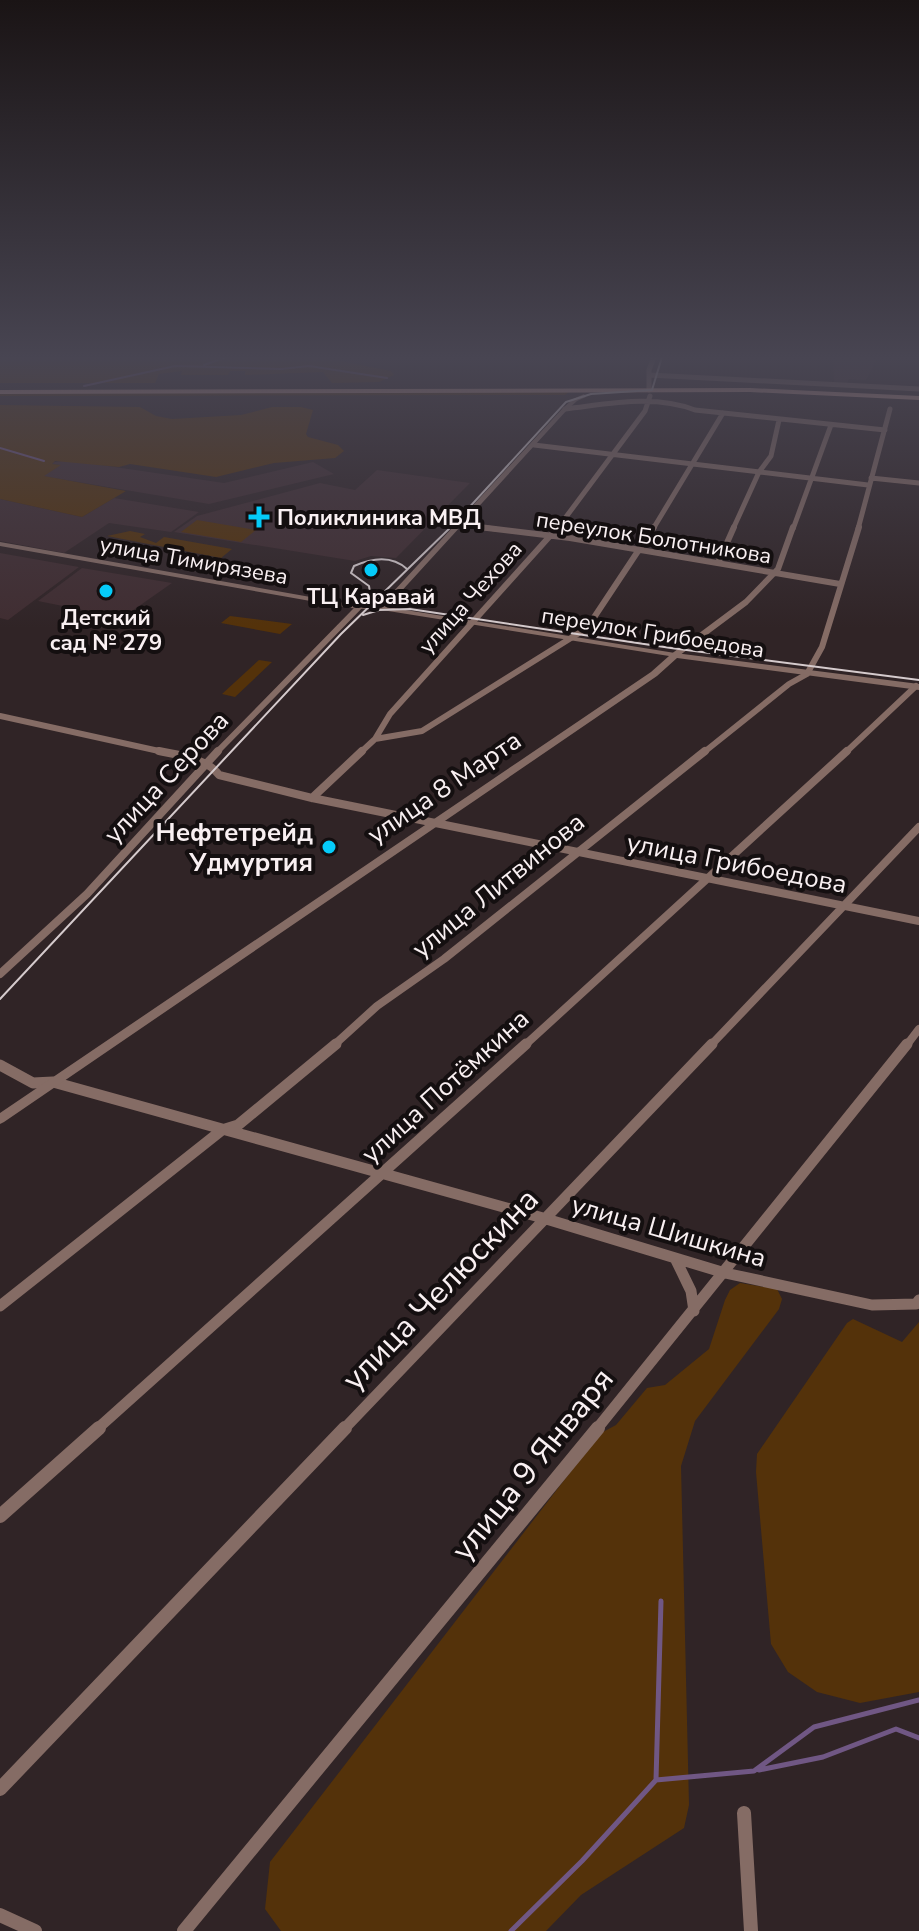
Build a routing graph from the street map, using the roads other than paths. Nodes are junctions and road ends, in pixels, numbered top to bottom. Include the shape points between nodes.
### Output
1 (532, 447) edge
2 (553, 447) edge
3 (618, 447) edge
4 (700, 447) edge
5 (773, 447) edge
6 (823, 447) edge
7 (880, 447) edge
8 (613, 454) junction
9 (690, 463) junction
10 (759, 472) junction
11 (811, 479) junction
12 (870, 482) junction
13 (919, 483) edge
14 (461, 525) junction
15 (551, 537) junction
16 (0, 544) edge
17 (641, 550) junction
18 (718, 563) junction
19 (772, 574) junction
20 (840, 584) junction
21 (360, 606) junction
22 (382, 608) junction
23 (471, 622) junction
24 (574, 638) junction
25 (649, 650) junction
26 (669, 660) junction
27 (807, 674) junction
28 (917, 687) edge
29 (0, 716) edge
30 (375, 739) junction
31 (205, 766) junction
32 (312, 798) junction
33 (434, 823) junction
34 (919, 827) edge
35 (576, 851) junction
36 (711, 878) junction
37 (843, 904) junction
38 (919, 921) edge
39 (0, 974) edge
40 (919, 1029) edge
41 (0, 1065) edge
42 (53, 1082) junction
43 (0, 1119) edge
44 (222, 1130) junction
45 (380, 1174) junction
46 (543, 1218) junction
47 (675, 1258) junction
48 (725, 1273) junction
49 (918, 1302) edge
50 (0, 1306) edge
51 (694, 1311) junction
52 (0, 1516) edge
53 (0, 1789) edge
54 (744, 1813) dead end
55 (0, 1915) edge
56 (35, 1931) edge
57 (184, 1931) edge
58 (751, 1931) edge

1 - 14 street
2 - 8 street
3 - 8 street, улица Чехова
4 - 9 street
5 - 10 street
6 - 11 street, улица 8 Марта
7 - 12 street
8 - 9 street
8 - 15 street, улица Чехова
9 - 10 street
9 - 17 street
10 - 11 street
10 - 18 street
11 - 12 street
11 - 19 street, улица 8 Марта
12 - 13 street
12 - 20 street
14 - 15 street, переулок Болотникова
14 - 22 street
15 - 17 street, переулок Болотникова
15 - 23 street, улица Чехова
16 - 21 street, улица Тимирязева
17 - 18 street, переулок Болотникова
17 - 24 street via 587,628
18 - 19 street, переулок Болотникова
19 - 20 street, переулок Болотникова
19 - 26 street, улица 8 Марта via 746,602
20 - 27 street via 822,647
21 - 22 street, улица Тимирязева
21 - 31 street, улица Серова
22 - 23 street, переулок Грибоедова
23 - 24 street, переулок Грибоедова
23 - 30 street, улица Чехова via 390,714
24 - 25 street, переулок Грибоедова
24 - 30 street via 422,731
25 - 26 street, переулок Грибоедова
25 - 26 street
26 - 27 street, переулок Грибоедова via 695,658
26 - 33 street, улица 8 Марта
27 - 28 street, переулок Грибоедова
27 - 35 street, улица Литвинова
28 - 36 street, улица Потёмкина
29 - 31 street via 191,758
30 - 32 street, улица Чехова
31 - 32 street, улица Грибоедова via 219,775
31 - 39 street, улица Серова via 87,894
32 - 33 street, улица Грибоедова
33 - 35 street, улица Грибоедова
33 - 42 street, улица 8 Марта
34 - 37 street, улица Челюскина
35 - 36 street, улица Грибоедова
35 - 44 street, улица Литвинова via 444,959 377,1006 238,1125
36 - 37 street, улица Грибоедова
36 - 45 street, улица Потёмкина
37 - 38 street, улица Грибоедова
37 - 46 street, улица Челюскина
40 - 48 street, улица 9 Января
41 - 42 street, улица Шишкина via 33,1083
42 - 43 street, улица 8 Марта
42 - 44 street, улица Шишкина
44 - 45 street, улица Шишкина
44 - 50 street, улица Литвинова
45 - 46 street, улица Шишкина
45 - 52 street, улица Потёмкина
46 - 47 street, улица Шишкина
46 - 53 street, улица Челюскина
47 - 48 street, улица Шишкина
47 - 51 street
48 - 49 street, улица Шишкина via 872,1305
48 - 51 street, улица 9 Января
51 - 57 street, улица 9 Января
54 - 58 street
55 - 56 street

